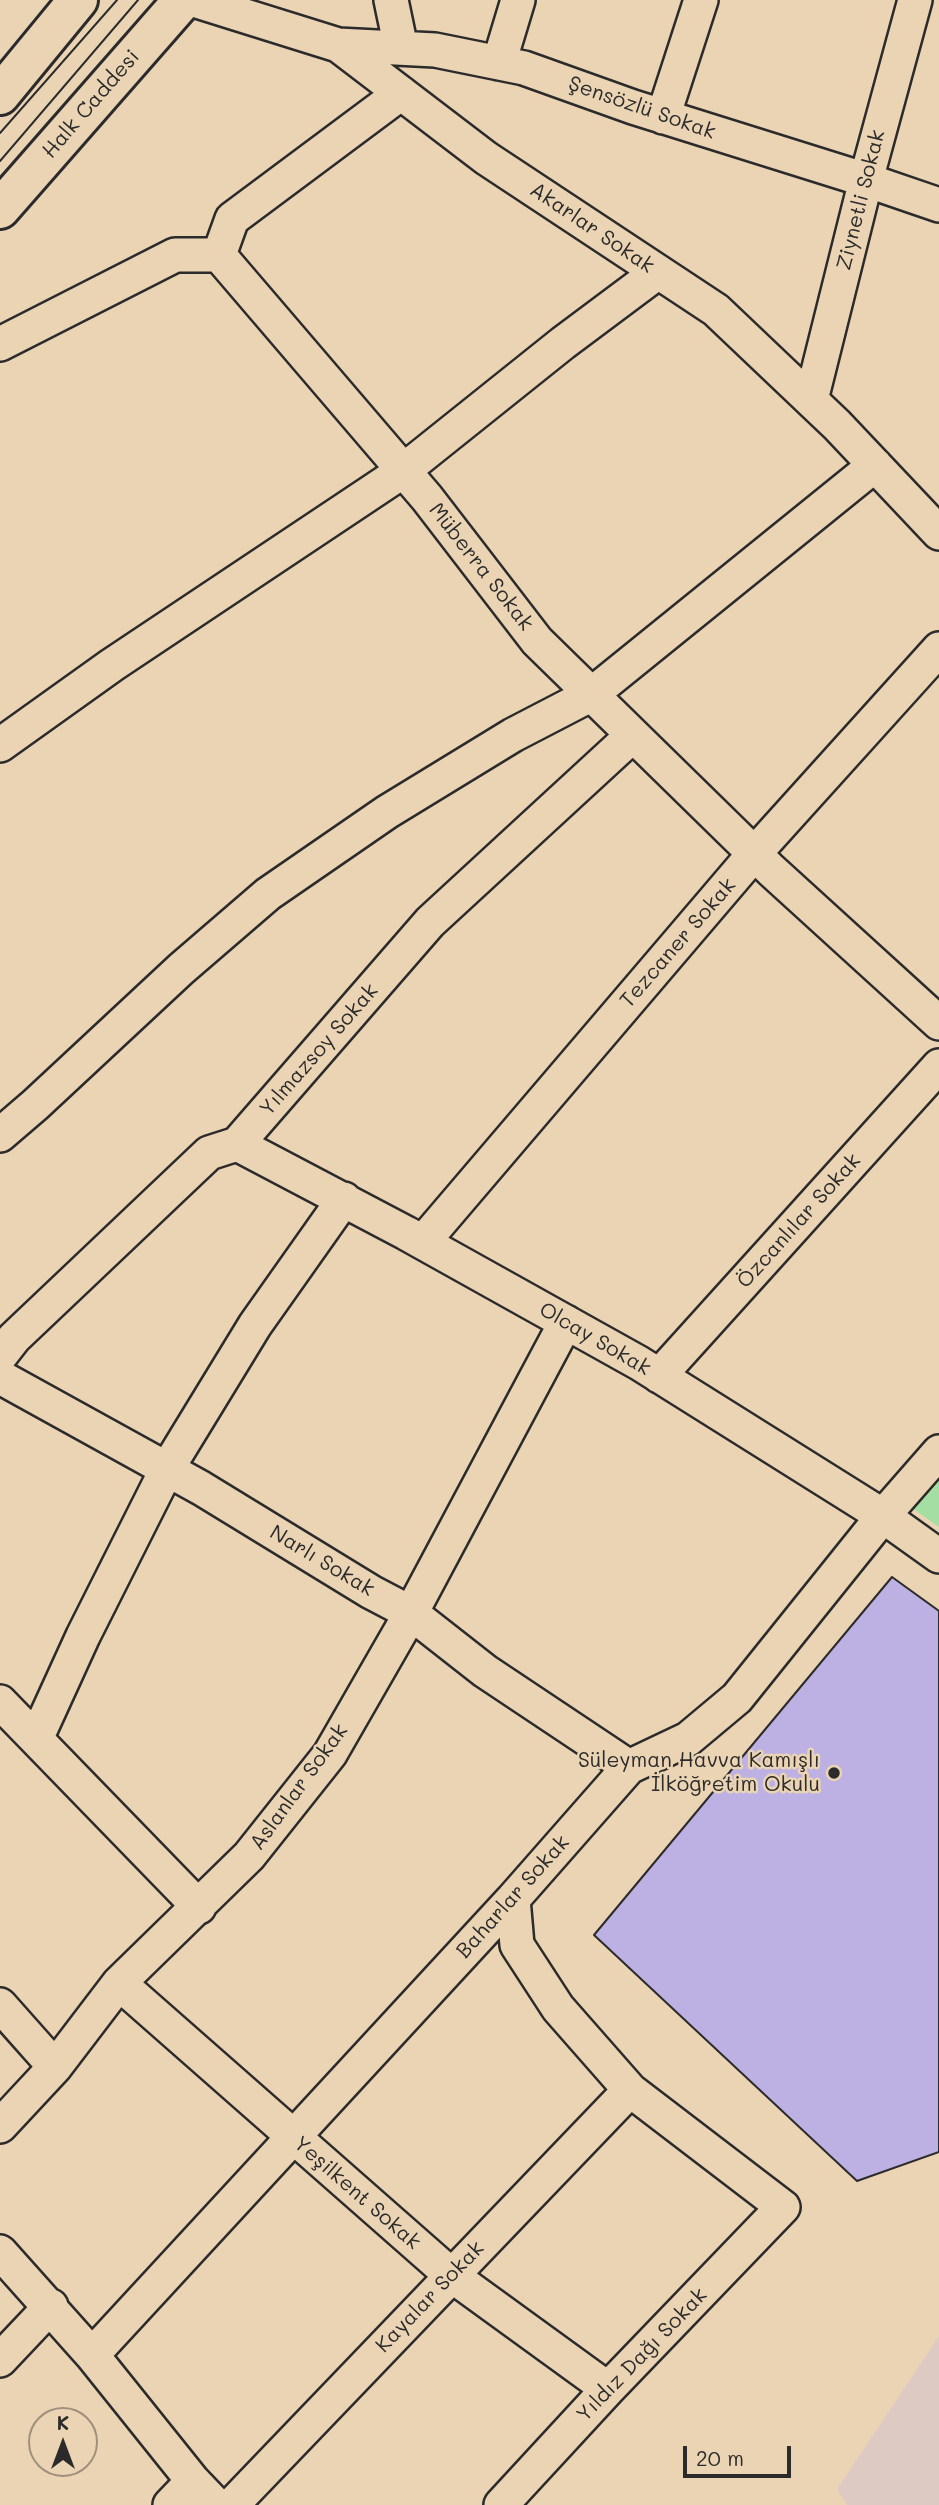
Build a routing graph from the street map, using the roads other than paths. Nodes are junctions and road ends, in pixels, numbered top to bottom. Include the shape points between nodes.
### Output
1 (78, 0) edge
2 (183, 0) edge
3 (194, 0) edge
4 (391, 0) edge
5 (518, 0) edge
6 (701, 0) edge
7 (915, 0) edge
8 (338, 45) junction
9 (401, 48) junction
10 (499, 63) junction
11 (401, 93) junction
12 (0, 95) edge
13 (663, 117) junction
14 (866, 180) junction
15 (939, 205) edge
16 (0, 209) edge
17 (219, 256) junction
18 (659, 272) junction
19 (0, 344) edge
20 (811, 400) junction
21 (875, 465) junction
22 (404, 471) junction
23 (939, 533) edge
24 (939, 649) edge
25 (592, 694) junction
26 (633, 735) junction
27 (0, 746) edge
28 (754, 854) junction
29 (939, 1023) edge
30 (939, 1066) edge
31 (0, 1135) edge
32 (237, 1144) junction
33 (344, 1199) junction
34 (423, 1242) junction
35 (566, 1322) junction
36 (0, 1356) edge
37 (659, 1376) junction
38 (0, 1377) edge
39 (939, 1452) edge
40 (167, 1469) junction
41 (883, 1516) junction
42 (939, 1556) edge
43 (411, 1613) junction
44 (0, 1702) edge
45 (36, 1740) junction
46 (629, 1767) junction
47 (513, 1899) junction
48 (199, 1907) junction
49 (118, 1983) junction
50 (0, 2005) edge
51 (55, 2067) junction
52 (630, 2090) junction
53 (0, 2126) edge
54 (293, 2137) junction
55 (0, 2252) edge
56 (451, 2275) junction
57 (51, 2306) junction
58 (92, 2355) junction
59 (0, 2360) edge
60 (608, 2389) junction
61 (193, 2481) junction
62 (170, 2505) edge
63 (216, 2505) edge
64 (232, 2505) edge
65 (501, 2505) edge

1 - 12 main road
2 - 16 main road, Halk Caddesi
3 - 8 street, Akarlar Sokak
4 - 9 street
5 - 10 street
6 - 13 street
7 - 14 street, Ziynetli Sokak
8 - 9 street, Şensözlü Sokak
8 - 11 street, Akarlar Sokak
9 - 10 street, Şensözlü Sokak
10 - 13 street, Şensözlü Sokak
11 - 17 street via 232,219
11 - 18 street, Akarlar Sokak via 486,158
13 - 14 street, Şensözlü Sokak
14 - 15 street, Şensözlü Sokak
14 - 20 street, Ziynetli Sokak
17 - 19 street via 175,256
17 - 22 street, Müberra Sokak
18 - 20 street, Akarlar Sokak via 716,310
18 - 22 street
20 - 21 street, Akarlar Sokak
21 - 23 street, Akarlar Sokak
21 - 25 street
22 - 25 street, Müberra Sokak via 537,641
22 - 27 street via 112,665
24 - 28 street, Tezcaner Sokak
25 - 26 street, Müberra Sokak
25 - 31 street via 421,791 268,894
26 - 28 street, Müberra Sokak
26 - 32 street, Yılmazsoy Sokak via 430,922
28 - 29 street, Müberra Sokak
28 - 34 street, Tezcaner Sokak
30 - 37 street, Özcanlılar Sokak
32 - 33 street, Olcay Sokak
32 - 36 street, Yılmazsoy Sokak via 209,1153
33 - 34 street, Olcay Sokak
33 - 40 street via 255,1325
34 - 35 street, Olcay Sokak
35 - 37 street, Olcay Sokak
35 - 43 street, Aslanlar Sokak
37 - 41 street, Olcay Sokak
38 - 40 street, Narlı Sokak
39 - 41 street, Baharlar Sokak
40 - 43 street, Narlı Sokak
40 - 45 street
41 - 42 street, Olcay Sokak
41 - 46 street, Baharlar Sokak via 737,1698 688,1740
43 - 46 street, Narlı Sokak via 485,1671
43 - 48 street, Aslanlar Sokak via 330,1754 249,1856
44 - 45 street
45 - 48 street
46 - 47 street, Baharlar Sokak
47 - 52 street via 517,1945 558,2008
47 - 54 street, Baharlar Sokak
48 - 49 street, Aslanlar Sokak
49 - 51 street, Aslanlar Sokak
49 - 54 street, Yeşilkent Sokak
50 - 51 street
51 - 53 street, Aslanlar Sokak
52 - 56 street, Kayalar Sokak
52 - 60 street, Yıldız Dağı Sokak via 783,2207
54 - 56 street, Yeşilkent Sokak
54 - 58 street, Baharlar Sokak
55 - 57 street
56 - 60 street, Yeşilkent Sokak
56 - 64 street, Kayalar Sokak
57 - 58 street
57 - 59 street
58 - 61 street
60 - 65 street, Yıldız Dağı Sokak
61 - 62 street
61 - 63 street

